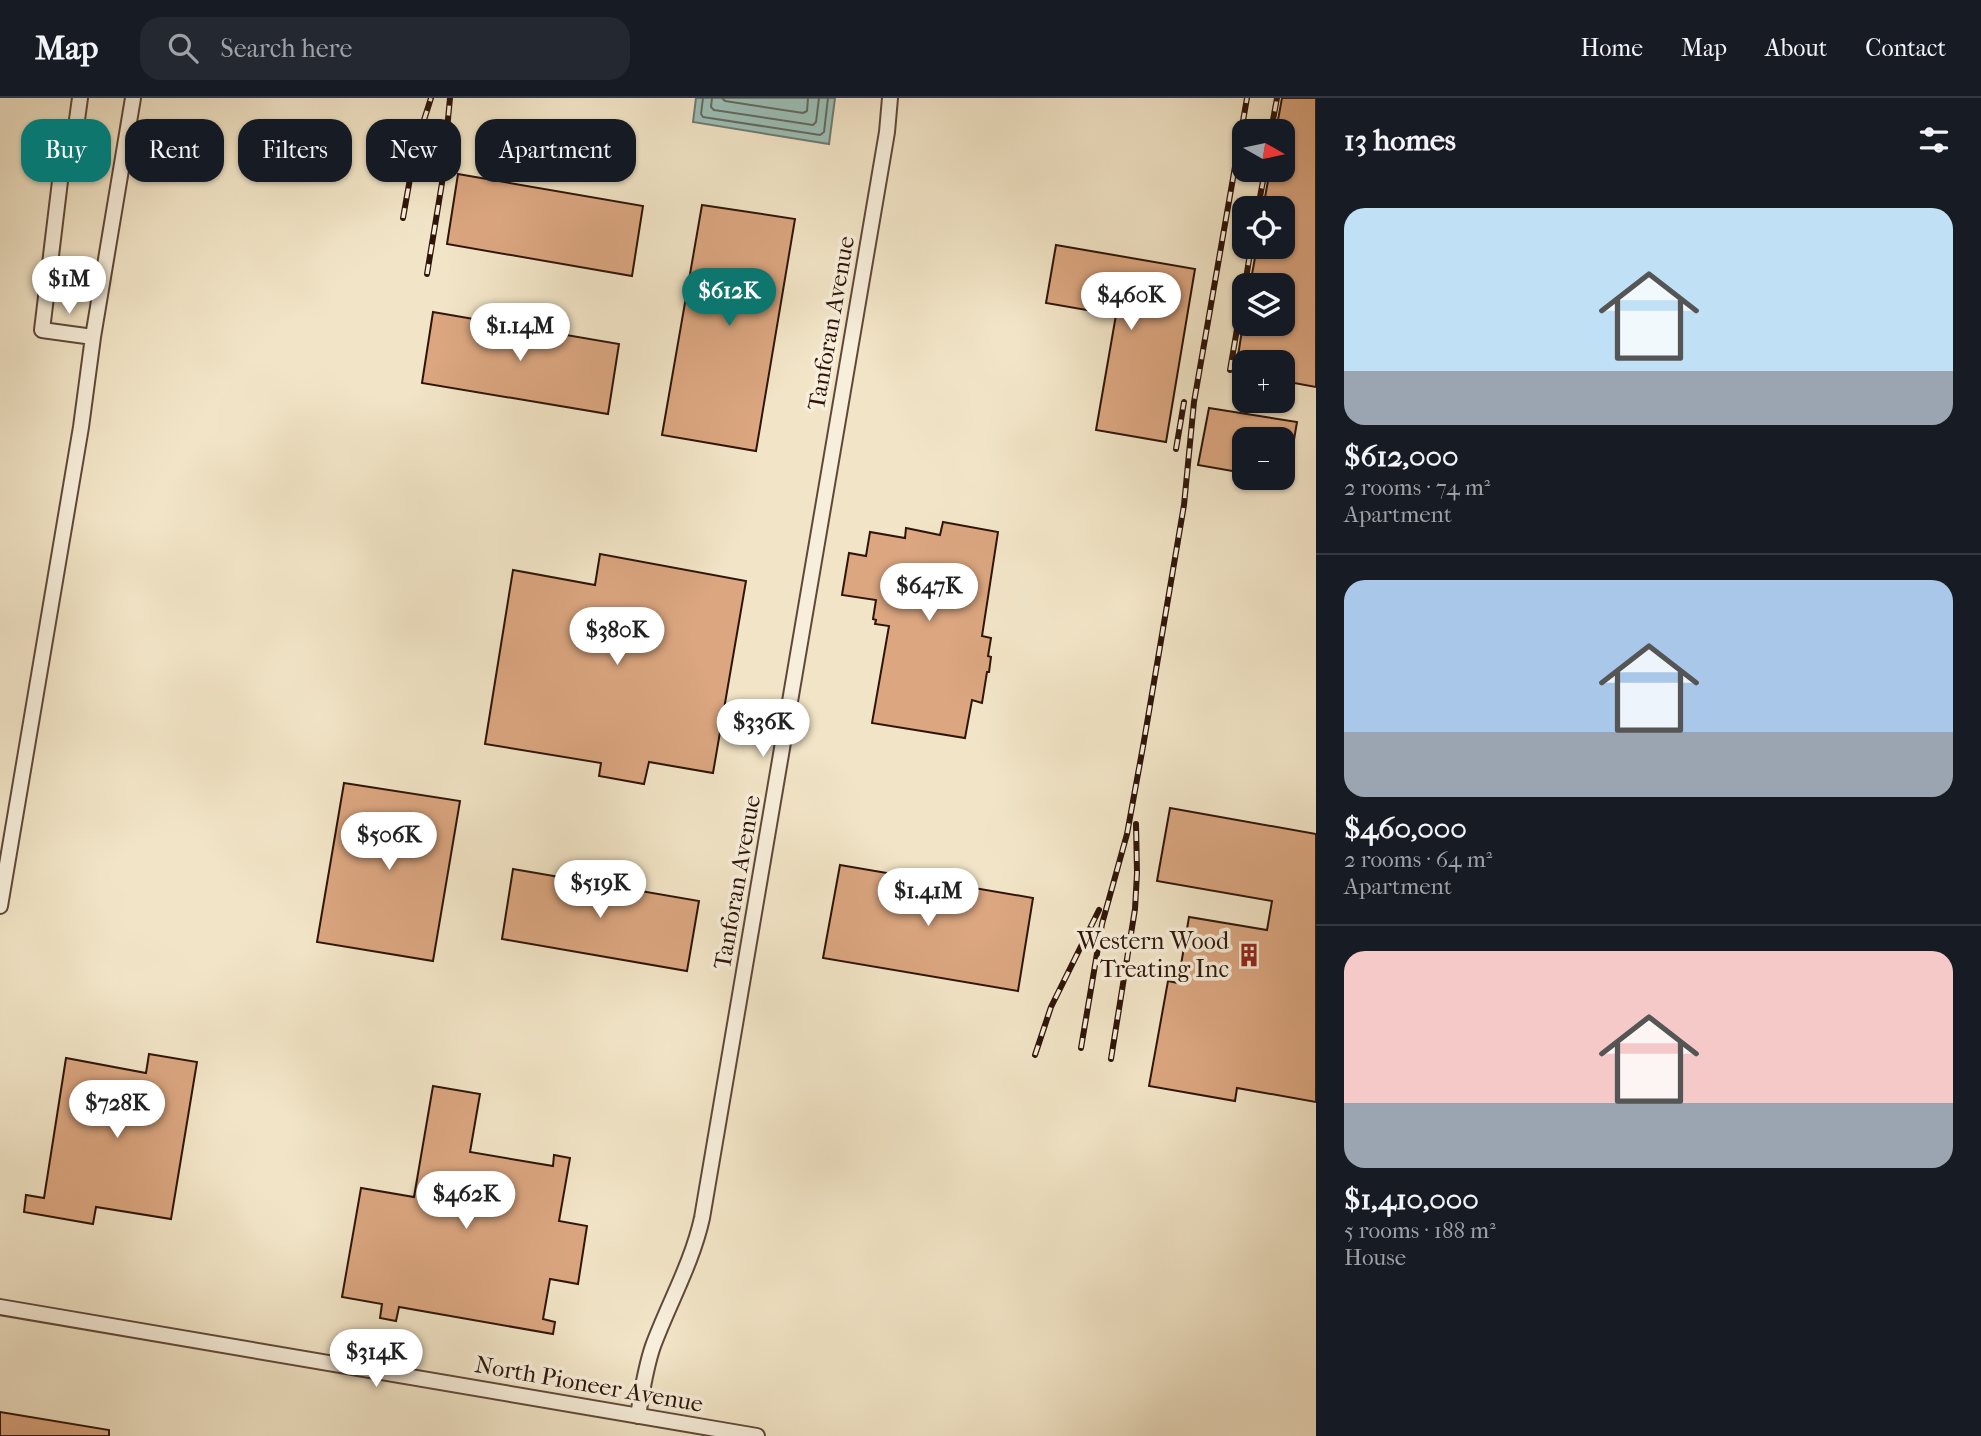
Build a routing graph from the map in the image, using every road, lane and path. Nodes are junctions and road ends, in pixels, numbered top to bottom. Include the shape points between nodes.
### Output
1 (80, 98) edge
2 (133, 98) edge
3 (890, 98) edge
4 (93, 337) junction
5 (0, 906) edge
6 (0, 1307) edge
7 (638, 1416) junction
8 (757, 1436) edge

1 - 4 street via 75,134 61,173 42,330
2 - 4 street
3 - 7 street, Tanforan Avenue via 702,1219 692,1256 654,1343
4 - 5 street
6 - 7 street, North Pioneer Avenue
7 - 8 street, North Pioneer Avenue

